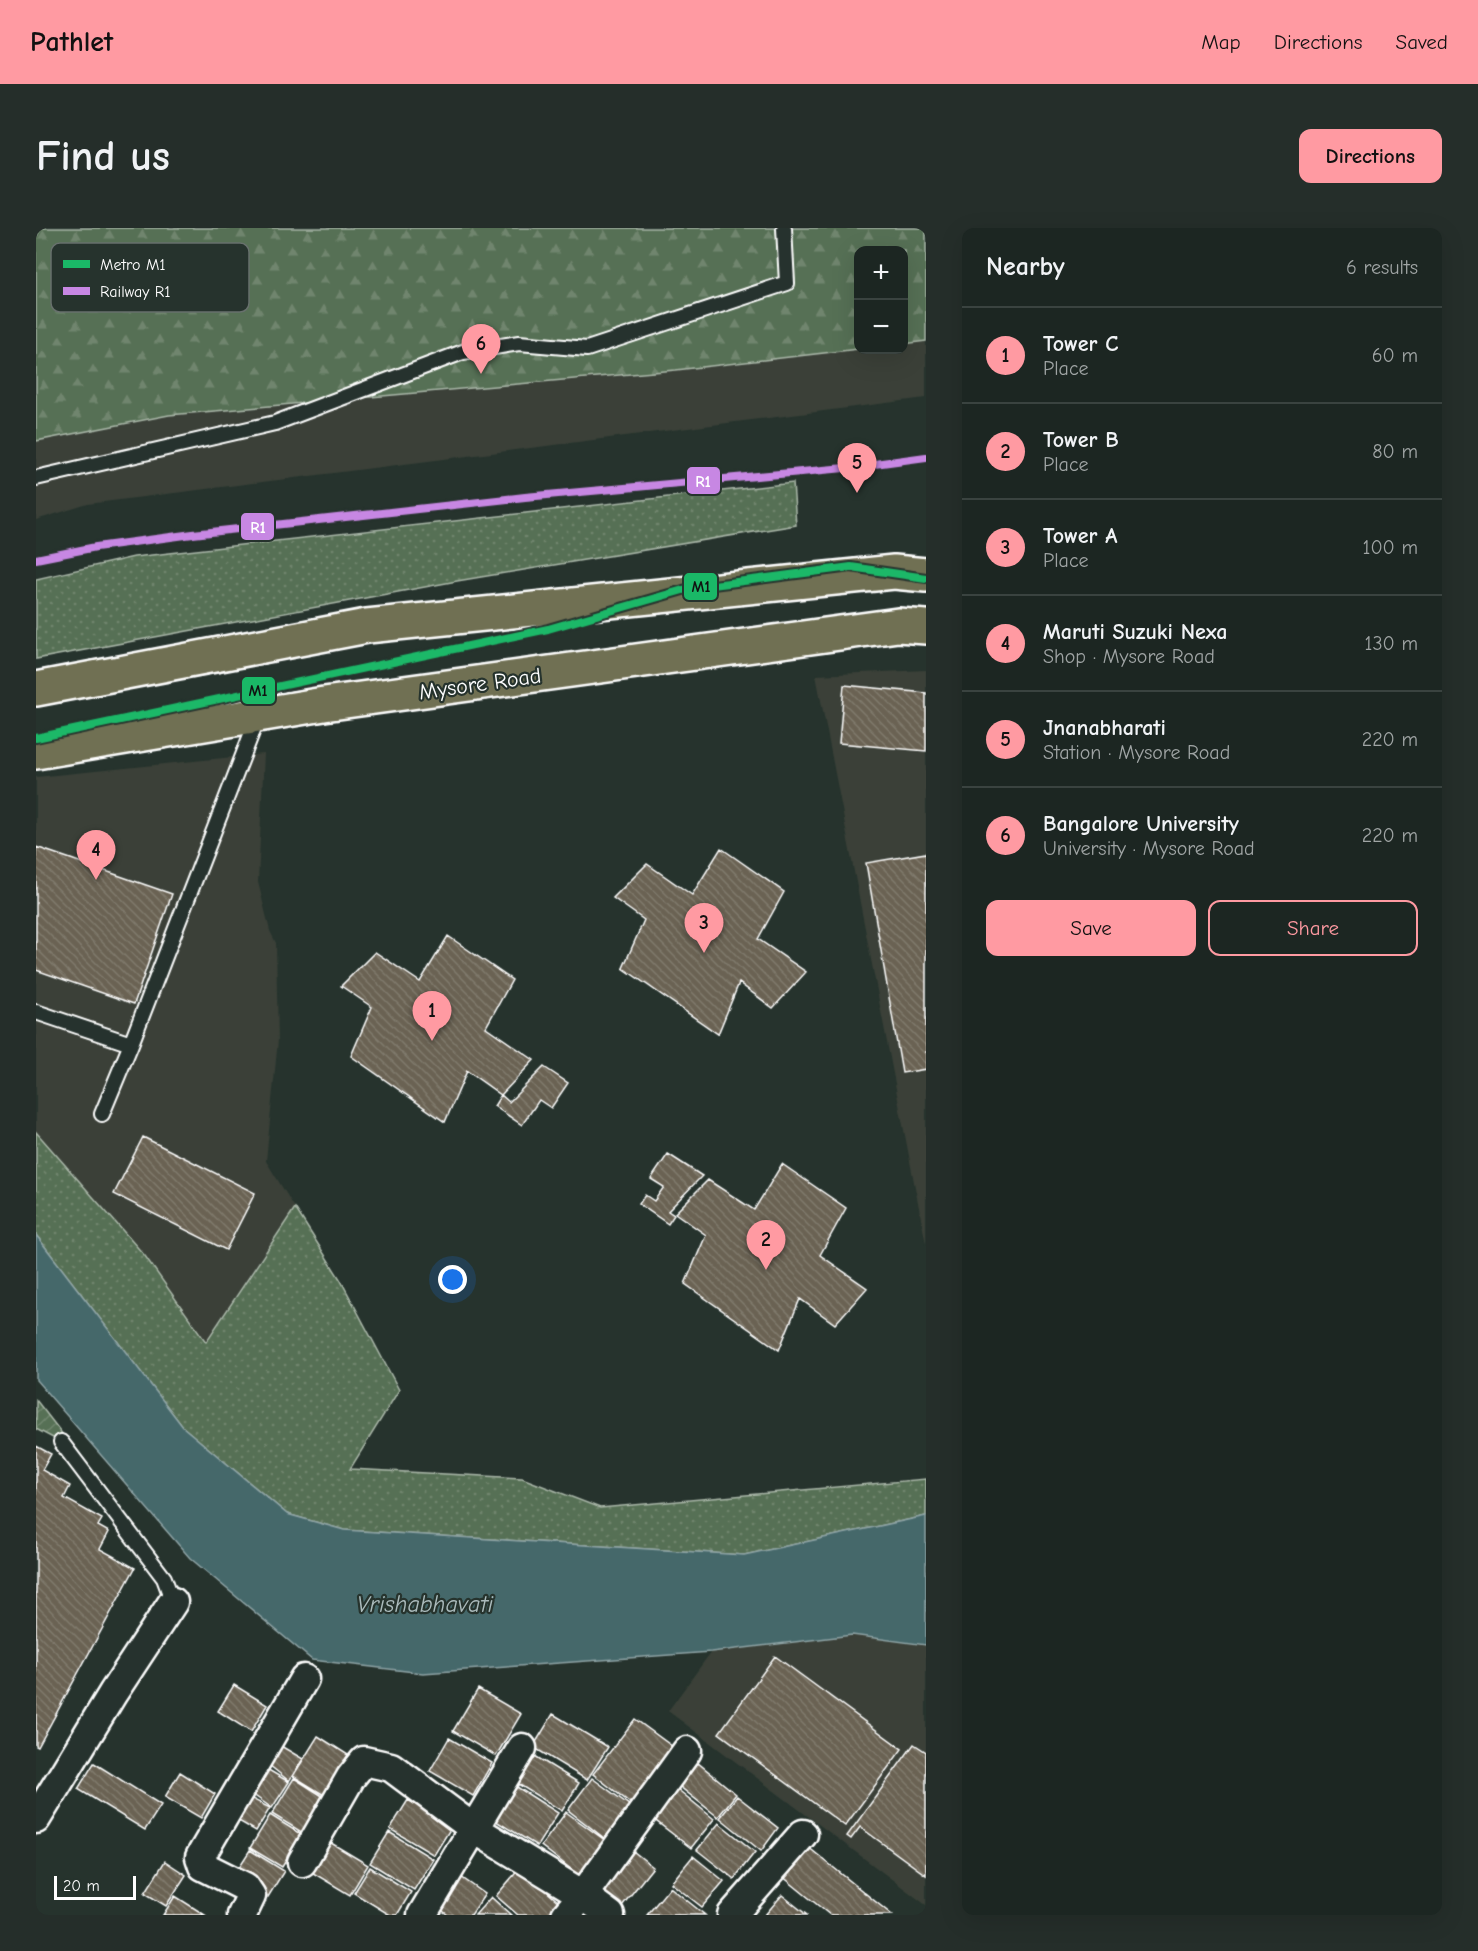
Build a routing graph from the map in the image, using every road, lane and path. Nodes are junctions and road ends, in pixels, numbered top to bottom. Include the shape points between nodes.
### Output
1 (784, 228) edge
2 (36, 478) edge
3 (926, 575) edge
4 (926, 627) edge
5 (36, 689) edge
6 (259, 715) junction
7 (36, 752) edge
8 (36, 1012) edge
9 (131, 1044) junction
10 (102, 1114) dead end
11 (60, 1442) dead end
12 (173, 1602) joint
13 (304, 1679) dead end
14 (522, 1748) dead end
15 (687, 1751) dead end
16 (36, 1819) edge
17 (473, 1828) junction
18 (804, 1834) dead end
19 (302, 1862) dead end
20 (574, 1905) edge
21 (251, 1912) edge
22 (422, 1915) edge
23 (610, 1915) edge
24 (732, 1915) edge

1 - 2 lane via 788,283 587,349 519,343 463,352 275,423
3 - 5 highway via 894,572 367,626
4 - 6 highway, Mysore Road via 898,625
6 - 7 highway, Mysore Road
6 - 9 lane
8 - 9 lane
9 - 10 lane
11 - 12 lane via 164,1578
12 - 16 street
13 - 21 street via 200,1857 203,1866 245,1887 251,1896
14 - 17 street
15 - 20 street
17 - 19 street via 391,1767 364,1761
17 - 20 street
17 - 22 street
18 - 24 street
20 - 23 street

